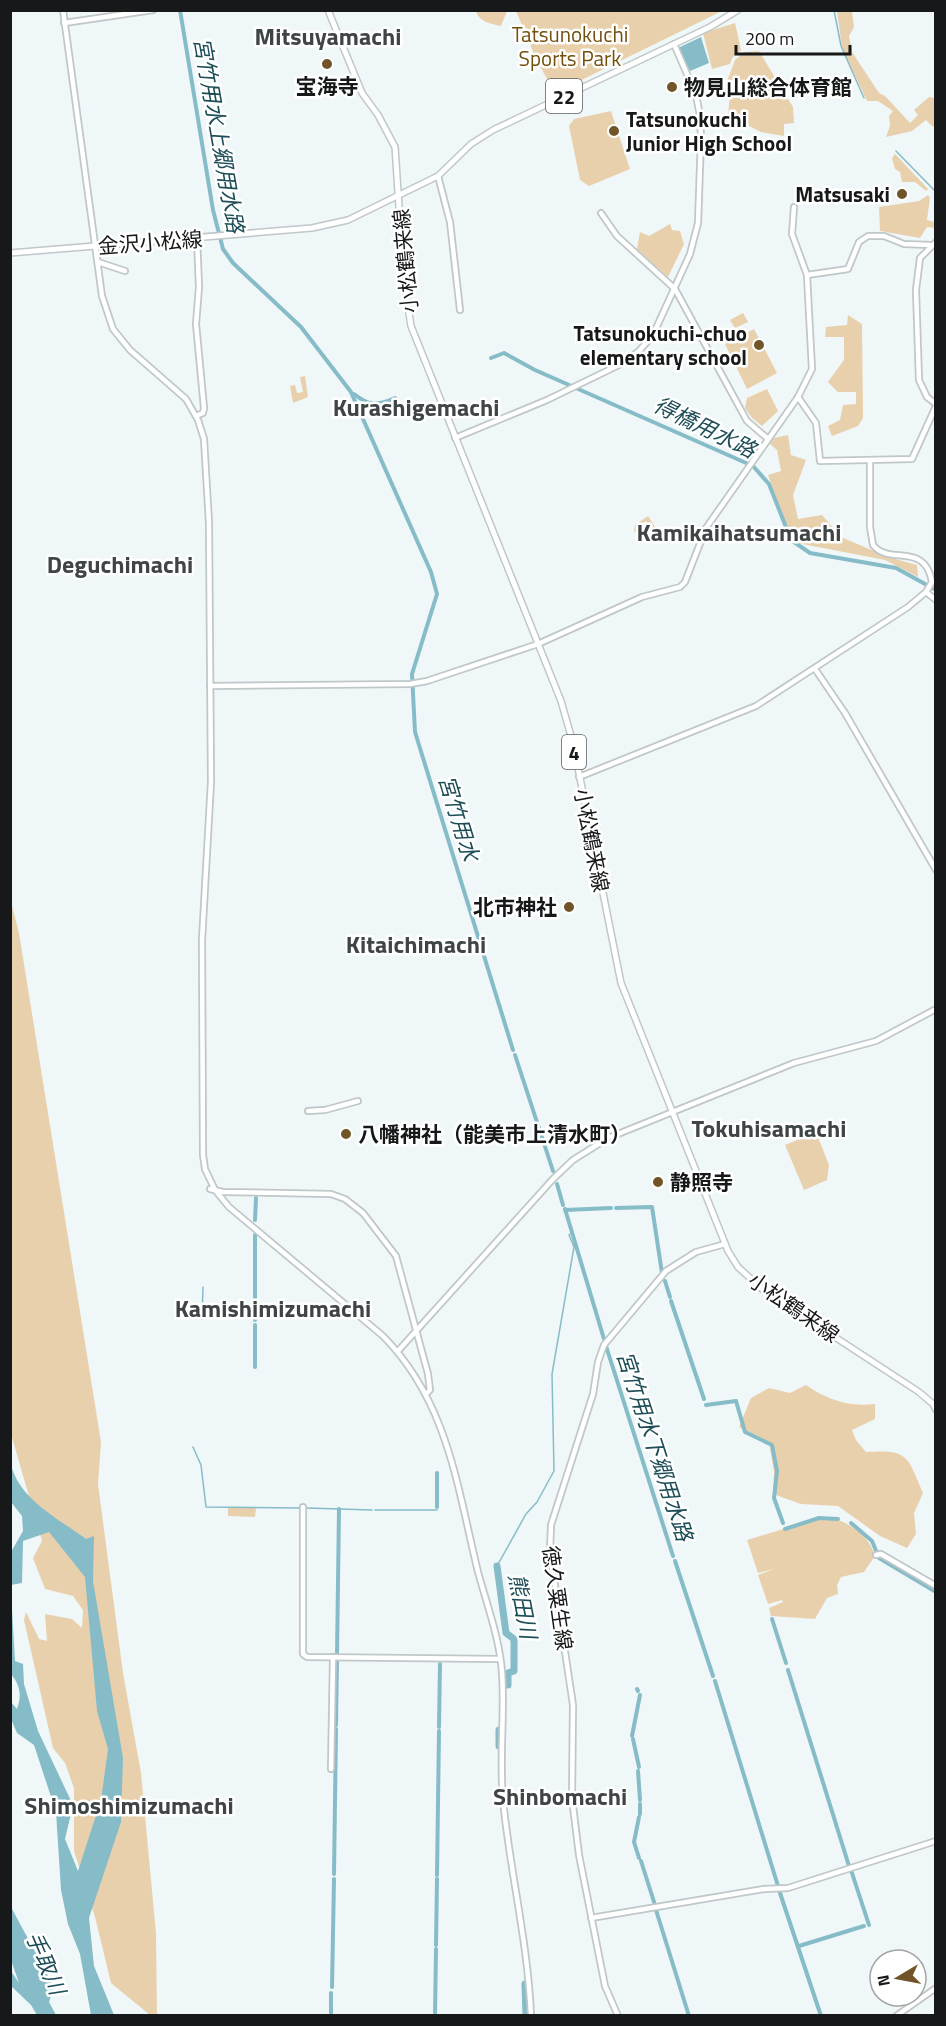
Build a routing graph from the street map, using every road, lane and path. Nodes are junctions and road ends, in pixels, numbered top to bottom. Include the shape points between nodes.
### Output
1 (63, 10) edge
2 (153, 10) edge
3 (328, 10) edge
4 (738, 10) edge
5 (64, 23) junction
6 (674, 44) junction
7 (438, 176) junction
8 (400, 195) junction
9 (794, 207) dead end
10 (602, 213) dead end
11 (197, 238) junction
12 (934, 244) edge
13 (96, 246) junction
14 (10, 253) edge
15 (98, 262) junction
16 (125, 271) dead end
17 (807, 275) junction
18 (675, 289) junction
19 (460, 310) dead end
20 (798, 397) junction
21 (936, 405) edge
22 (196, 416) junction
23 (455, 438) junction
24 (767, 438) junction
25 (870, 461) junction
26 (927, 590) junction
27 (936, 600) edge
28 (538, 644) junction
29 (814, 669) junction
30 (210, 686) junction
31 (579, 777) junction
32 (936, 870) edge
33 (936, 1009) edge
34 (358, 1101) dead end
35 (308, 1111) dead end
36 (671, 1112) junction
37 (212, 1189) junction
38 (725, 1245) junction
39 (417, 1330) junction
40 (398, 1351) junction
41 (427, 1393) junction
42 (936, 1410) edge
43 (303, 1507) dead end
44 (876, 1555) dead end
45 (936, 1586) edge
46 (333, 1657) junction
47 (500, 1659) junction
48 (331, 1769) dead end
49 (936, 1841) edge
50 (591, 1918) junction
51 (936, 1988) edge
52 (531, 2016) edge
53 (618, 2016) edge
54 (896, 2016) edge

1 - 5 street
2 - 5 street
3 - 8 main road, 小松鶴来線 / 4 via 362,93 394,147
4 - 6 main road, 金沢小松線 / 22
5 - 13 street
6 - 7 main road, 金沢小松線 / 22 via 487,134
6 - 18 street via 696,95 701,138 694,242
7 - 8 main road, 金沢小松線 / 22
7 - 19 street via 450,222
8 - 11 main road, 金沢小松線 / 22 via 334,225
8 - 23 main road, 小松鶴来線 / 4 via 404,281 411,326
9 - 17 street via 792,234
10 - 18 street via 617,236
11 - 13 main road, 金沢小松線 / 22
11 - 22 street via 196,324 204,408
12 - 17 street via 904,244 884,236 868,236 859,242 848,269
12 - 21 street via 920,258 917,367 924,390
13 - 14 main road, 金沢小松線 / 22
13 - 15 street
15 - 16 street
15 - 22 street via 102,296 113,329 130,351 186,399
17 - 20 street via 812,369
18 - 23 street via 653,335 621,364
18 - 24 street via 747,421
20 - 24 street
20 - 25 street via 816,423 820,461
21 - 25 street via 912,459
22 - 30 street via 204,439 207,475
23 - 28 main road, 小松鶴来線 / 4
24 - 28 street via 706,528 680,587 642,597
25 - 26 street via 873,545 884,552 920,560 932,582
26 - 27 street
26 - 29 street via 878,628
28 - 30 street via 413,683
28 - 31 main road, 小松鶴来線 / 4 via 566,718
29 - 31 street via 756,706
29 - 32 street via 845,713
30 - 37 street via 211,782 202,940 202,1122 205,1168
31 - 36 main road, 小松鶴来線 / 4 via 621,983
33 - 36 street via 876,1041 794,1063
34 - 35 street
36 - 38 main road, 小松鶴来線 / 4
36 - 39 street via 609,1138 573,1161
37 - 39 street via 321,1193 350,1201 396,1256
37 - 40 street
38 - 42 main road, 小松鶴来線 / 4 via 738,1267 763,1290 919,1392
38 - 50 street, 徳久粟生線 via 696,1252 666,1272 604,1346 593,1394 552,1517 550,1537 573,1705 573,1804
39 - 40 street
39 - 41 street via 430,1385
40 - 41 street
41 - 47 street via 450,1459
43 - 46 street via 301,1650 307,1657
44 - 45 street via 881,1554
46 - 47 street
46 - 48 street
47 - 52 street via 503,1799
49 - 50 street via 788,1888
50 - 53 street, 徳久粟生線 via 605,1986
51 - 54 street

